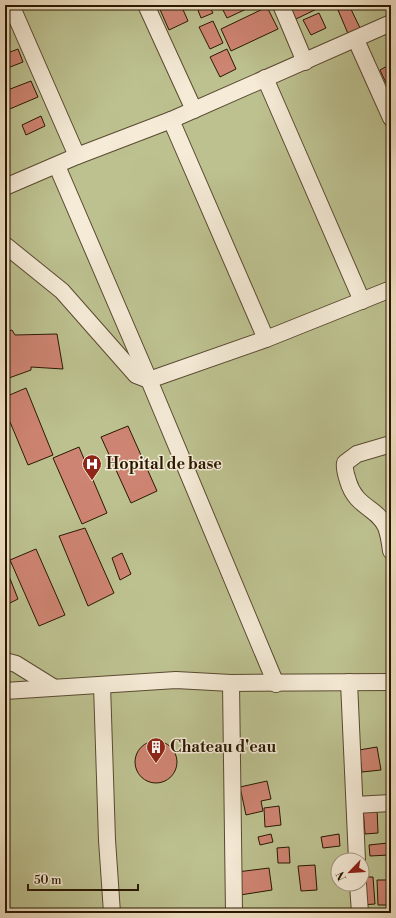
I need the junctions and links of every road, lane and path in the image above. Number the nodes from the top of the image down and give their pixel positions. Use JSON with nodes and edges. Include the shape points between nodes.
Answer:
{"nodes":[{"id":1,"x":11,"y":5,"type":"edge"},
{"id":2,"x":146,"y":5,"type":"edge"},
{"id":3,"x":281,"y":5,"type":"edge"},
{"id":4,"x":391,"y":23,"type":"edge"},
{"id":5,"x":356,"y":40,"type":"junction"},
{"id":6,"x":305,"y":62,"type":"junction"},
{"id":7,"x":265,"y":78,"type":"junction"},
{"id":8,"x":194,"y":110,"type":"junction"},
{"id":9,"x":391,"y":118,"type":"edge"},
{"id":10,"x":171,"y":120,"type":"junction"},
{"id":11,"x":77,"y":156,"type":"junction"},
{"id":12,"x":57,"y":166,"type":"junction"},
{"id":13,"x":5,"y":187,"type":"edge"},
{"id":14,"x":5,"y":245,"type":"edge"},
{"id":15,"x":391,"y":289,"type":"edge"},
{"id":16,"x":362,"y":301,"type":"junction"},
{"id":17,"x":266,"y":339,"type":"junction"},
{"id":18,"x":149,"y":380,"type":"junction"},
{"id":19,"x":391,"y":444,"type":"edge"},
{"id":20,"x":391,"y":552,"type":"edge"},
{"id":21,"x":5,"y":661,"type":"edge"},
{"id":22,"x":350,"y":682,"type":"junction"},
{"id":23,"x":391,"y":682,"type":"edge"},
{"id":24,"x":231,"y":683,"type":"junction"},
{"id":25,"x":276,"y":684,"type":"junction"},
{"id":26,"x":102,"y":685,"type":"junction"},
{"id":27,"x":53,"y":687,"type":"junction"},
{"id":28,"x":5,"y":691,"type":"edge"},
{"id":29,"x":391,"y":803,"type":"edge"},
{"id":30,"x":355,"y":805,"type":"junction"},
{"id":31,"x":357,"y":852,"type":"edge"},
{"id":32,"x":359,"y":892,"type":"edge"},
{"id":33,"x":112,"y":913,"type":"edge"},
{"id":34,"x":234,"y":913,"type":"edge"},
{"id":35,"x":360,"y":913,"type":"edge"}],
"edges":[{"from":1,"to":11,"type":"street"},
{"from":2,"to":8,"type":"street"},
{"from":3,"to":6,"type":"street"},
{"from":4,"to":5,"type":"street"},
{"from":5,"to":6,"type":"street"},
{"from":5,"to":9,"type":"street"},
{"from":6,"to":7,"type":"street"},
{"from":7,"to":8,"type":"street"},
{"from":7,"to":16,"type":"street"},
{"from":8,"to":10,"type":"street"},
{"from":10,"to":11,"type":"street"},
{"from":10,"to":17,"type":"street"},
{"from":11,"to":12,"type":"street"},
{"from":12,"to":13,"type":"street"},
{"from":12,"to":18,"type":"street"},
{"from":14,"to":18,"type":"street","via":[[62,290],[136,375]]},
{"from":15,"to":16,"type":"street"},
{"from":16,"to":17,"type":"street"},
{"from":17,"to":18,"type":"street"},
{"from":18,"to":25,"type":"street"},
{"from":19,"to":20,"type":"street","via":[[357,454],[345,463],[344,468],[350,488],[358,501],[376,514],[386,526]]},
{"from":21,"to":27,"type":"street","via":[[16,664]]},
{"from":22,"to":23,"type":"street"},
{"from":22,"to":25,"type":"street"},
{"from":22,"to":30,"type":"street"},
{"from":24,"to":25,"type":"street"},
{"from":24,"to":26,"type":"street","via":[[176,680]]},
{"from":24,"to":34,"type":"street"},
{"from":26,"to":27,"type":"street"},
{"from":26,"to":33,"type":"street"},
{"from":27,"to":28,"type":"street"},
{"from":29,"to":30,"type":"street"},
{"from":30,"to":31,"type":"street"},
{"from":32,"to":35,"type":"street"}]}
